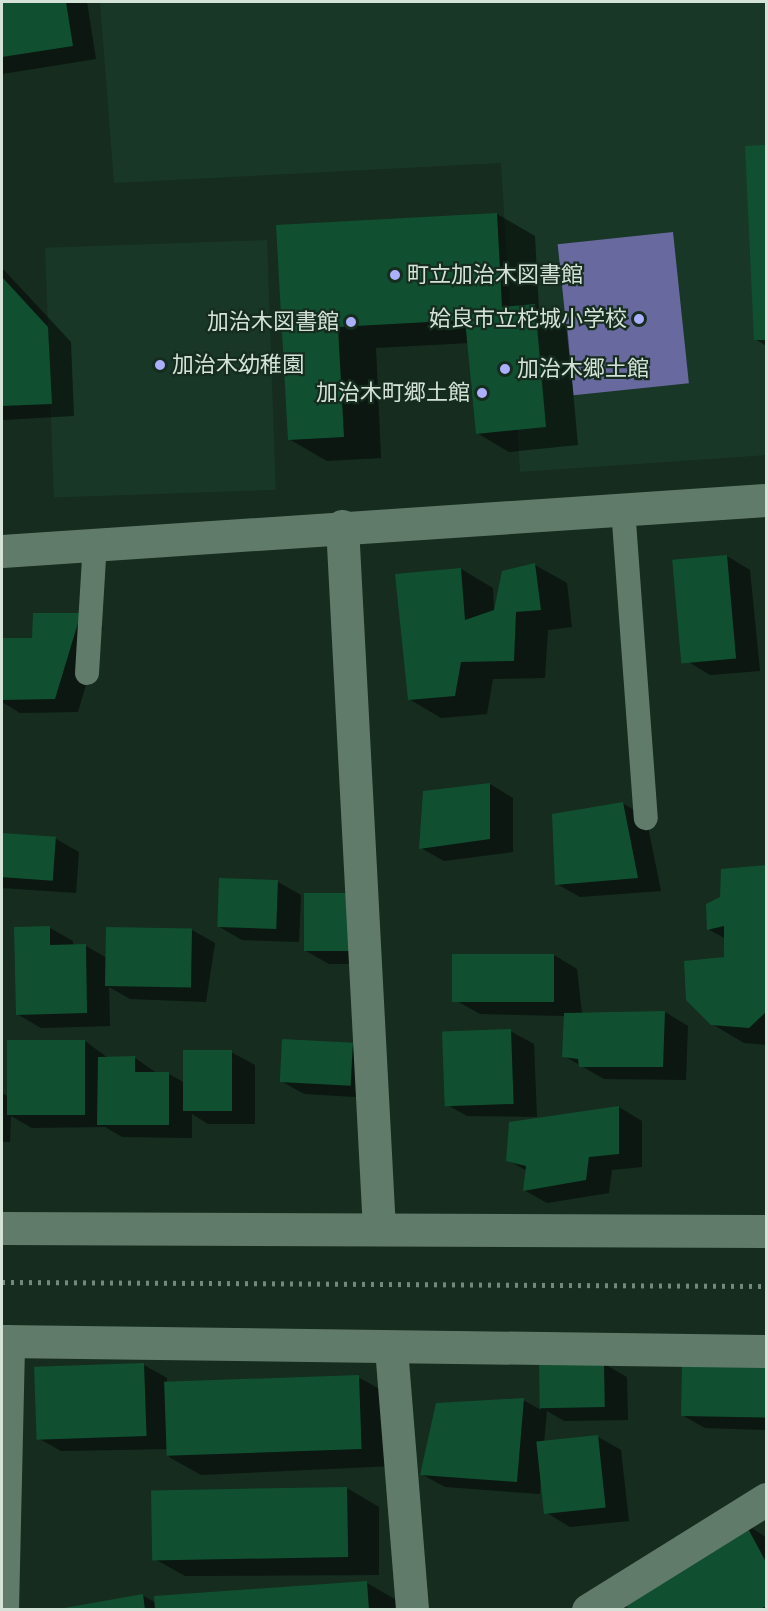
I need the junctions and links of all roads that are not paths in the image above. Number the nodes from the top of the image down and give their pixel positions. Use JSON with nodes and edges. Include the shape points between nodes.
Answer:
{"nodes":[{"id":1,"x":766,"y":500,"type":"edge"},
{"id":2,"x":623,"y":508,"type":"junction"},
{"id":3,"x":342,"y":526,"type":"junction"},
{"id":4,"x":95,"y":544,"type":"junction"},
{"id":5,"x":2,"y":550,"type":"edge"},
{"id":6,"x":87,"y":673,"type":"dead end"},
{"id":7,"x":646,"y":818,"type":"dead end"},
{"id":8,"x":2,"y":1228,"type":"edge"},
{"id":9,"x":379,"y":1229,"type":"junction"},
{"id":10,"x":766,"y":1231,"type":"edge"},
{"id":11,"x":5,"y":1341,"type":"edge"},
{"id":12,"x":391,"y":1348,"type":"junction"},
{"id":13,"x":766,"y":1351,"type":"edge"},
{"id":14,"x":766,"y":1499,"type":"edge"},
{"id":15,"x":2,"y":1610,"type":"edge"},
{"id":16,"x":412,"y":1610,"type":"edge"},
{"id":17,"x":588,"y":1610,"type":"edge"}],
"edges":[{"from":1,"to":2,"type":"street"},
{"from":2,"to":3,"type":"street"},
{"from":2,"to":7,"type":"lane"},
{"from":3,"to":4,"type":"street"},
{"from":3,"to":9,"type":"street"},
{"from":4,"to":5,"type":"street"},
{"from":4,"to":6,"type":"lane"},
{"from":8,"to":9,"type":"street"},
{"from":9,"to":10,"type":"street"},
{"from":11,"to":12,"type":"street"},
{"from":11,"to":15,"type":"street"},
{"from":12,"to":13,"type":"street"},
{"from":12,"to":16,"type":"street"},
{"from":14,"to":17,"type":"street"}]}
